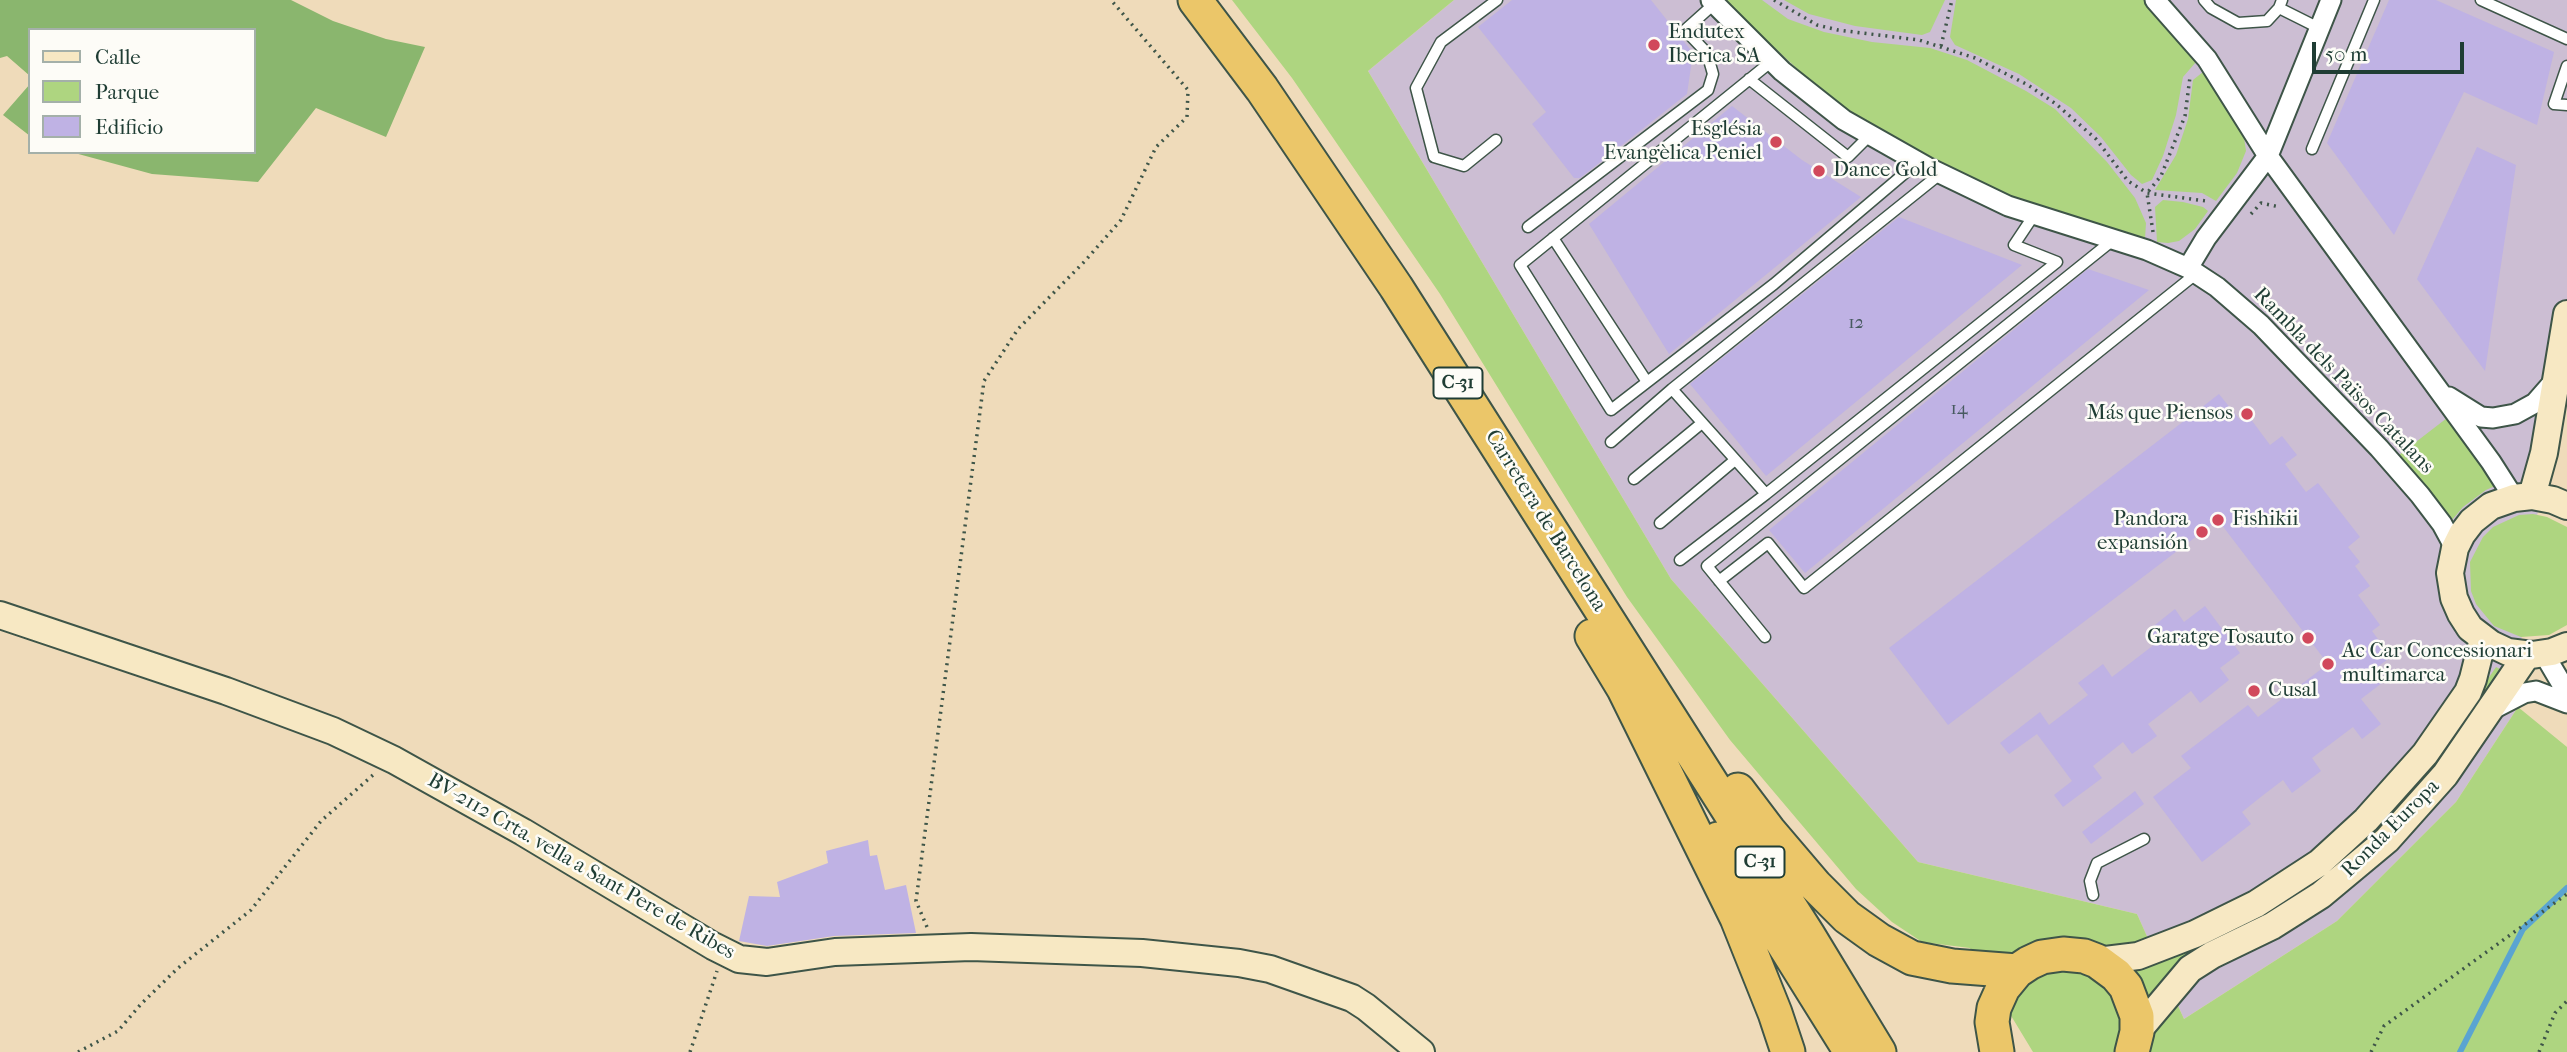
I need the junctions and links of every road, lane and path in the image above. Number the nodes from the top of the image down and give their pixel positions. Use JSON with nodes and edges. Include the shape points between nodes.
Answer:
{"nodes":[{"id":1,"x":1111,"y":0,"type":"edge"},
{"id":2,"x":1195,"y":0,"type":"edge"},
{"id":3,"x":1497,"y":0,"type":"edge"},
{"id":4,"x":1774,"y":0,"type":"edge"},
{"id":5,"x":1952,"y":0,"type":"edge"},
{"id":6,"x":2155,"y":0,"type":"edge"},
{"id":7,"x":2204,"y":0,"type":"edge"},
{"id":8,"x":2331,"y":0,"type":"edge"},
{"id":9,"x":2374,"y":0,"type":"edge"},
{"id":10,"x":2481,"y":0,"type":"edge"},
{"id":11,"x":1713,"y":2,"type":"edge"},
{"id":12,"x":2281,"y":4,"type":"edge"},
{"id":13,"x":2319,"y":27,"type":"junction"},
{"id":14,"x":2567,"y":39,"type":"edge"},
{"id":15,"x":1941,"y":46,"type":"junction"},
{"id":16,"x":1772,"y":61,"type":"junction"},
{"id":17,"x":2567,"y":66,"type":"edge"},
{"id":18,"x":2189,"y":77,"type":"dead end"},
{"id":19,"x":1749,"y":79,"type":"junction"},
{"id":20,"x":1268,"y":98,"type":"junction"},
{"id":21,"x":2567,"y":106,"type":"edge"},
{"id":22,"x":1870,"y":135,"type":"junction"},
{"id":23,"x":1496,"y":141,"type":"dead end"},
{"id":24,"x":2312,"y":149,"type":"dead end"},
{"id":25,"x":2268,"y":156,"type":"junction"},
{"id":26,"x":1919,"y":162,"type":"junction"},
{"id":27,"x":1941,"y":173,"type":"junction"},
{"id":28,"x":2147,"y":193,"type":"junction"},
{"id":29,"x":2206,"y":201,"type":"dead end"},
{"id":30,"x":2034,"y":215,"type":"junction"},
{"id":31,"x":1528,"y":227,"type":"dead end"},
{"id":32,"x":2153,"y":234,"type":"dead end"},
{"id":33,"x":1553,"y":238,"type":"junction"},
{"id":34,"x":2113,"y":239,"type":"junction"},
{"id":35,"x":2193,"y":271,"type":"junction"},
{"id":36,"x":2567,"y":314,"type":"edge"},
{"id":37,"x":2556,"y":379,"type":"junction"},
{"id":38,"x":1647,"y":382,"type":"junction"},
{"id":39,"x":1672,"y":389,"type":"junction"},
{"id":40,"x":2439,"y":391,"type":"junction"},
{"id":41,"x":1702,"y":423,"type":"junction"},
{"id":42,"x":1611,"y":442,"type":"dead end"},
{"id":43,"x":1735,"y":460,"type":"junction"},
{"id":44,"x":1634,"y":479,"type":"dead end"},
{"id":45,"x":1766,"y":494,"type":"junction"},
{"id":46,"x":2523,"y":497,"type":"junction"},
{"id":47,"x":2567,"y":506,"type":"edge"},
{"id":48,"x":1660,"y":523,"type":"dead end"},
{"id":49,"x":2455,"y":548,"type":"junction"},
{"id":50,"x":1680,"y":560,"type":"dead end"},
{"id":51,"x":1719,"y":581,"type":"junction"},
{"id":52,"x":0,"y":615,"type":"edge"},
{"id":53,"x":1765,"y":637,"type":"dead end"},
{"id":54,"x":2483,"y":639,"type":"junction"},
{"id":55,"x":2546,"y":651,"type":"edge"},
{"id":56,"x":1641,"y":672,"type":"junction"},
{"id":57,"x":2567,"y":693,"type":"edge"},
{"id":58,"x":2567,"y":703,"type":"edge"},
{"id":59,"x":2487,"y":712,"type":"junction"},
{"id":60,"x":1639,"y":721,"type":"junction"},
{"id":61,"x":394,"y":760,"type":"junction"},
{"id":62,"x":2144,"y":839,"type":"dead end"},
{"id":63,"x":2567,"y":894,"type":"edge"},
{"id":64,"x":2092,"y":895,"type":"dead end"},
{"id":65,"x":935,"y":948,"type":"junction"},
{"id":66,"x":724,"y":951,"type":"junction"},
{"id":67,"x":2097,"y":961,"type":"junction"},
{"id":68,"x":2017,"y":971,"type":"junction"},
{"id":69,"x":2567,"y":1001,"type":"edge"},
{"id":70,"x":1995,"y":1037,"type":"edge"},
{"id":71,"x":2135,"y":1042,"type":"edge"},
{"id":72,"x":78,"y":1052,"type":"edge"},
{"id":73,"x":690,"y":1052,"type":"edge"},
{"id":74,"x":1421,"y":1052,"type":"edge"},
{"id":75,"x":1788,"y":1052,"type":"edge"},
{"id":76,"x":1851,"y":1052,"type":"edge"},
{"id":77,"x":1879,"y":1052,"type":"edge"},
{"id":78,"x":1975,"y":1052,"type":"edge"},
{"id":79,"x":2371,"y":1052,"type":"edge"},
{"id":80,"x":2539,"y":1052,"type":"edge"}],
"edges":[{"from":1,"to":65,"type":"path","via":[[1188,90],[1187,117],[1156,147],[1121,220],[1018,328],[984,381],[916,901]]},
{"from":2,"to":20,"type":"highway","name":"Carretera de Barcelona","number":"C-31"},
{"from":3,"to":23,"type":"lane","via":[[1441,42],[1416,88],[1434,157],[1464,166]]},
{"from":4,"to":15,"type":"path","via":[[1801,18],[1828,28]]},
{"from":5,"to":15,"type":"path"},
{"from":6,"to":25,"type":"street","via":[[2207,59]]},
{"from":7,"to":12,"type":"lane","via":[[2238,23],[2267,21]]},
{"from":8,"to":13,"type":"street"},
{"from":9,"to":24,"type":"lane"},
{"from":10,"to":14,"type":"lane"},
{"from":11,"to":16,"type":"street","name":"Rambla dels Països Catalans"},
{"from":11,"to":31,"type":"lane","via":[[1685,30],[1707,53],[1713,74],[1707,90]]},
{"from":12,"to":13,"type":"lane"},
{"from":13,"to":25,"type":"street"},
{"from":15,"to":28,"type":"path","via":[[2000,70],[2056,104],[2096,139],[2128,181]]},
{"from":16,"to":19,"type":"lane"},
{"from":16,"to":22,"type":"street","name":"Rambla dels Països Catalans","via":[[1844,120]]},
{"from":17,"to":21,"type":"lane","via":[[2554,104]]},
{"from":18,"to":28,"type":"path","via":[[2185,116],[2161,176]]},
{"from":19,"to":22,"type":"lane","via":[[1848,157]]},
{"from":19,"to":33,"type":"lane"},
{"from":20,"to":56,"type":"highway","name":"Carretera de Barcelona","number":"C-31","via":[[1396,287]]},
{"from":20,"to":60,"type":"highway","via":[[1265,115],[1476,444]]},
{"from":22,"to":26,"type":"street","name":"Rambla dels Països Catalans"},
{"from":25,"to":35,"type":"street","via":[[2206,238]]},
{"from":25,"to":40,"type":"street"},
{"from":26,"to":27,"type":"street","name":"Rambla dels Països Catalans"},
{"from":26,"to":38,"type":"lane","via":[[1774,284]]},
{"from":27,"to":30,"type":"street","name":"Rambla dels Països Catalans"},
{"from":27,"to":39,"type":"lane"},
{"from":28,"to":29,"type":"path"},
{"from":28,"to":32,"type":"path"},
{"from":30,"to":34,"type":"street","name":"Rambla dels Països Catalans"},
{"from":30,"to":45,"type":"lane","via":[[2014,245],[2057,262]]},
{"from":33,"to":38,"type":"lane"},
{"from":33,"to":38,"type":"lane","via":[[1520,265],[1611,410]]},
{"from":34,"to":35,"type":"street","name":"Rambla dels Països Catalans"},
{"from":34,"to":51,"type":"lane","via":[[1707,566]]},
{"from":35,"to":49,"type":"street","name":"Rambla dels Països Catalans","via":[[2261,325],[2318,383],[2420,495]]},
{"from":35,"to":51,"type":"lane","via":[[1804,588],[1768,543]]},
{"from":36,"to":37,"type":"street"},
{"from":37,"to":40,"type":"street","via":[[2535,402],[2515,414],[2493,418],[2481,417]]},
{"from":37,"to":46,"type":"street","via":[[2544,453]]},
{"from":39,"to":41,"type":"lane"},
{"from":39,"to":42,"type":"lane"},
{"from":40,"to":46,"type":"street"},
{"from":41,"to":43,"type":"lane"},
{"from":41,"to":44,"type":"lane"},
{"from":43,"to":45,"type":"lane"},
{"from":43,"to":48,"type":"lane"},
{"from":45,"to":50,"type":"lane"},
{"from":46,"to":47,"type":"street"},
{"from":46,"to":49,"type":"street","via":[[2491,506],[2478,515]]},
{"from":49,"to":54,"type":"street","via":[[2450,573],[2454,598],[2465,621]]},
{"from":51,"to":53,"type":"lane"},
{"from":52,"to":61,"type":"street","name":"BV-2112 Crta. vella a Sant Pere de Ribes","via":[[226,691],[333,731]]},
{"from":54,"to":55,"type":"street","via":[[2508,652]]},
{"from":54,"to":67,"type":"street","name":"Ronda Europa","via":[[2468,692],[2425,754],[2366,820],[2319,863],[2195,934],[2138,956]]},
{"from":55,"to":57,"type":"street"},
{"from":55,"to":59,"type":"street","name":"Ronda Europa"},
{"from":56,"to":68,"type":"highway","via":[[1663,684],[1769,831],[1847,916],[1912,958]]},
{"from":56,"to":77,"type":"highway","name":"Carretera de Barcelona","number":"C-31"},
{"from":58,"to":59,"type":"street","via":[[2536,691]]},
{"from":59,"to":71,"type":"street","name":"Ronda Europa","via":[[2445,775],[2362,863],[2272,926],[2190,970]]},
{"from":60,"to":75,"type":"highway","via":[[1737,918]]},
{"from":60,"to":76,"type":"highway","via":[[1661,748]]},
{"from":61,"to":66,"type":"street","name":"BV-2112 Crta. vella a Sant Pere de Ribes"},
{"from":61,"to":72,"type":"path","via":[[321,821],[251,909],[178,968],[118,1031]]},
{"from":62,"to":64,"type":"lane","via":[[2097,863],[2090,881]]},
{"from":63,"to":79,"type":"path","via":[[2384,1026]]},
{"from":65,"to":66,"type":"street","name":"BV-2112 Crta. vella a Sant Pere de Ribes","via":[[835,952],[767,962],[739,959]]},
{"from":65,"to":74,"type":"street","name":"BV-2112 Crta. vella a Sant Pere de Ribes","via":[[1142,953],[1270,969],[1347,995]]},
{"from":66,"to":73,"type":"path"},
{"from":67,"to":68,"type":"highway","via":[[2056,954]]},
{"from":67,"to":71,"type":"highway","via":[[2116,975],[2130,994],[2137,1016]]},
{"from":68,"to":70,"type":"highway","via":[[2000,994]]},
{"from":69,"to":80,"type":"path","via":[[2555,1013]]},
{"from":70,"to":78,"type":"highway"}]}
